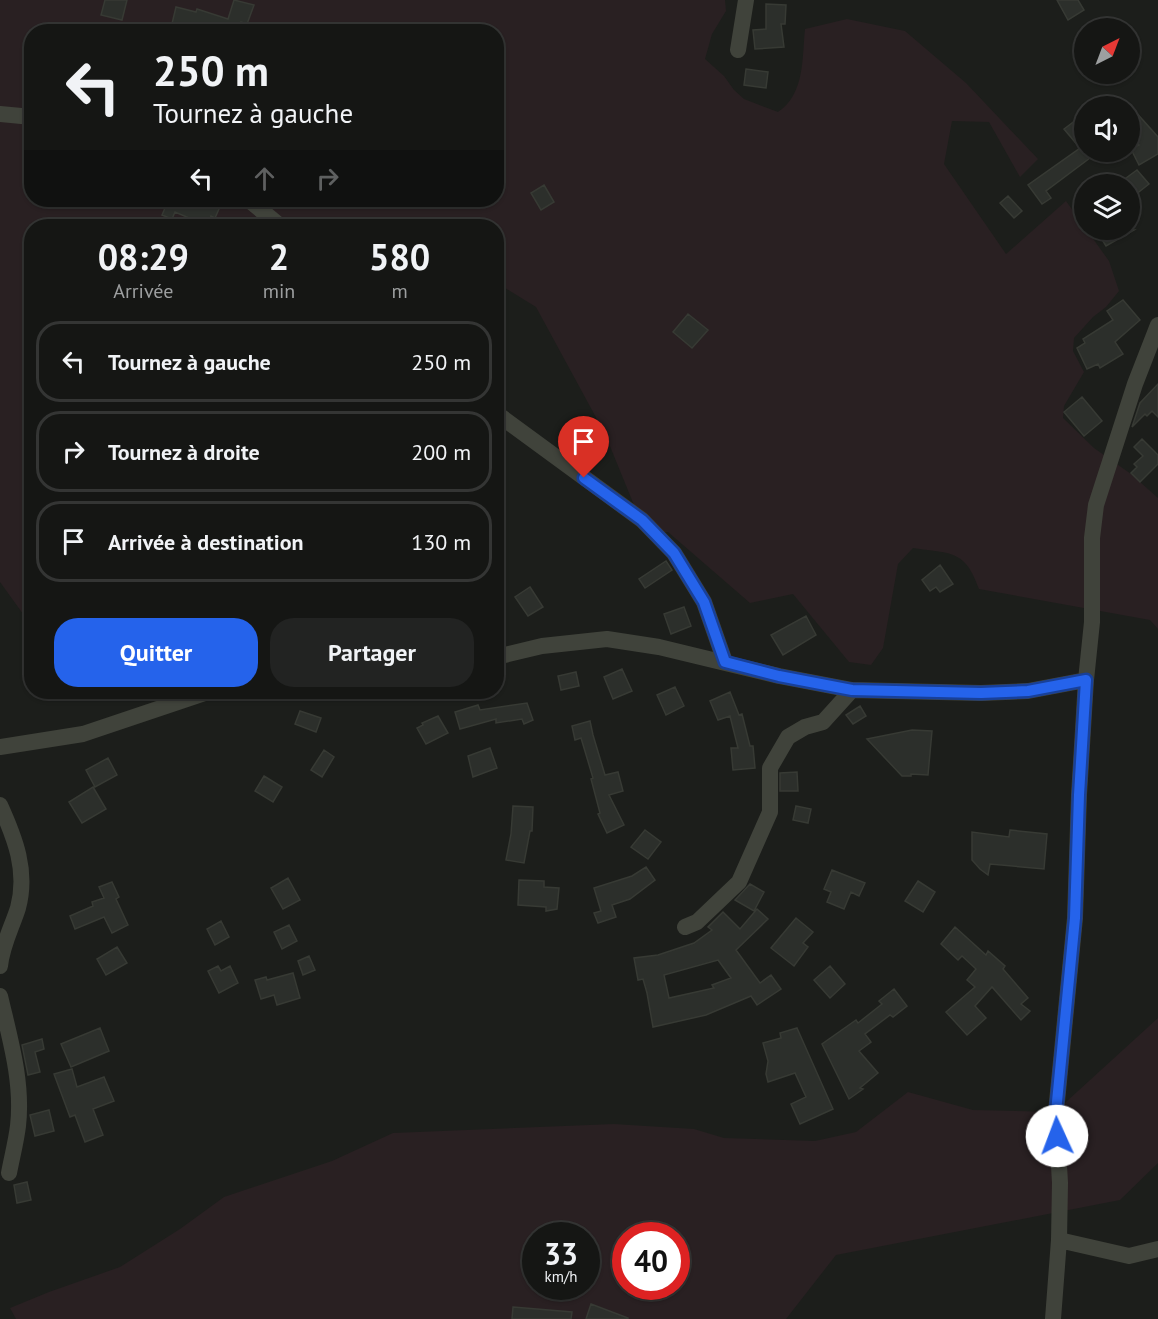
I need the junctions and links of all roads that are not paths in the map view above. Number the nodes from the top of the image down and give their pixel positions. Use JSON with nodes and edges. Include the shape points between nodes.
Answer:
{"nodes":[{"id":1,"x":746,"y":0,"type":"edge"},
{"id":2,"x":738,"y":50,"type":"dead end"},
{"id":3,"x":0,"y":114,"type":"edge"},
{"id":4,"x":24,"y":116,"type":"edge"},
{"id":5,"x":257,"y":207,"type":"edge"},
{"id":6,"x":272,"y":219,"type":"edge"},
{"id":7,"x":1158,"y":325,"type":"edge"},
{"id":8,"x":504,"y":419,"type":"edge"},
{"id":9,"x":504,"y":655,"type":"edge"},
{"id":10,"x":725,"y":662,"type":"junction"},
{"id":11,"x":1086,"y":680,"type":"junction"},
{"id":12,"x":852,"y":690,"type":"junction"},
{"id":13,"x":187,"y":699,"type":"edge"},
{"id":14,"x":0,"y":747,"type":"edge"},
{"id":15,"x":0,"y":805,"type":"edge"},
{"id":16,"x":686,"y":927,"type":"dead end"},
{"id":17,"x":0,"y":966,"type":"edge"},
{"id":18,"x":0,"y":996,"type":"edge"},
{"id":19,"x":9,"y":1173,"type":"dead end"},
{"id":20,"x":1059,"y":1240,"type":"junction"},
{"id":21,"x":1158,"y":1249,"type":"edge"},
{"id":22,"x":1053,"y":1319,"type":"edge"}],
"edges":[{"from":1,"to":2,"type":"street"},
{"from":3,"to":4,"type":"street"},
{"from":5,"to":6,"type":"street"},
{"from":7,"to":11,"type":"street","via":[[1096,505]]},
{"from":8,"to":10,"type":"street","via":[[642,520],[674,553],[704,602]]},
{"from":9,"to":10,"type":"street","via":[[542,646],[607,639]]},
{"from":10,"to":12,"type":"street"},
{"from":11,"to":12,"type":"street","via":[[1028,691]]},
{"from":11,"to":20,"type":"street","via":[[1075,918],[1056,1112]]},
{"from":12,"to":16,"type":"street","via":[[823,722],[788,737],[770,768],[770,812],[739,882],[697,922]]},
{"from":13,"to":14,"type":"street","via":[[83,734]]},
{"from":15,"to":17,"type":"street","via":[[16,841],[22,872],[19,906]]},
{"from":18,"to":19,"type":"street","via":[[16,1064],[19,1098]]},
{"from":20,"to":21,"type":"street","via":[[1129,1256]]},
{"from":20,"to":22,"type":"street"}]}
